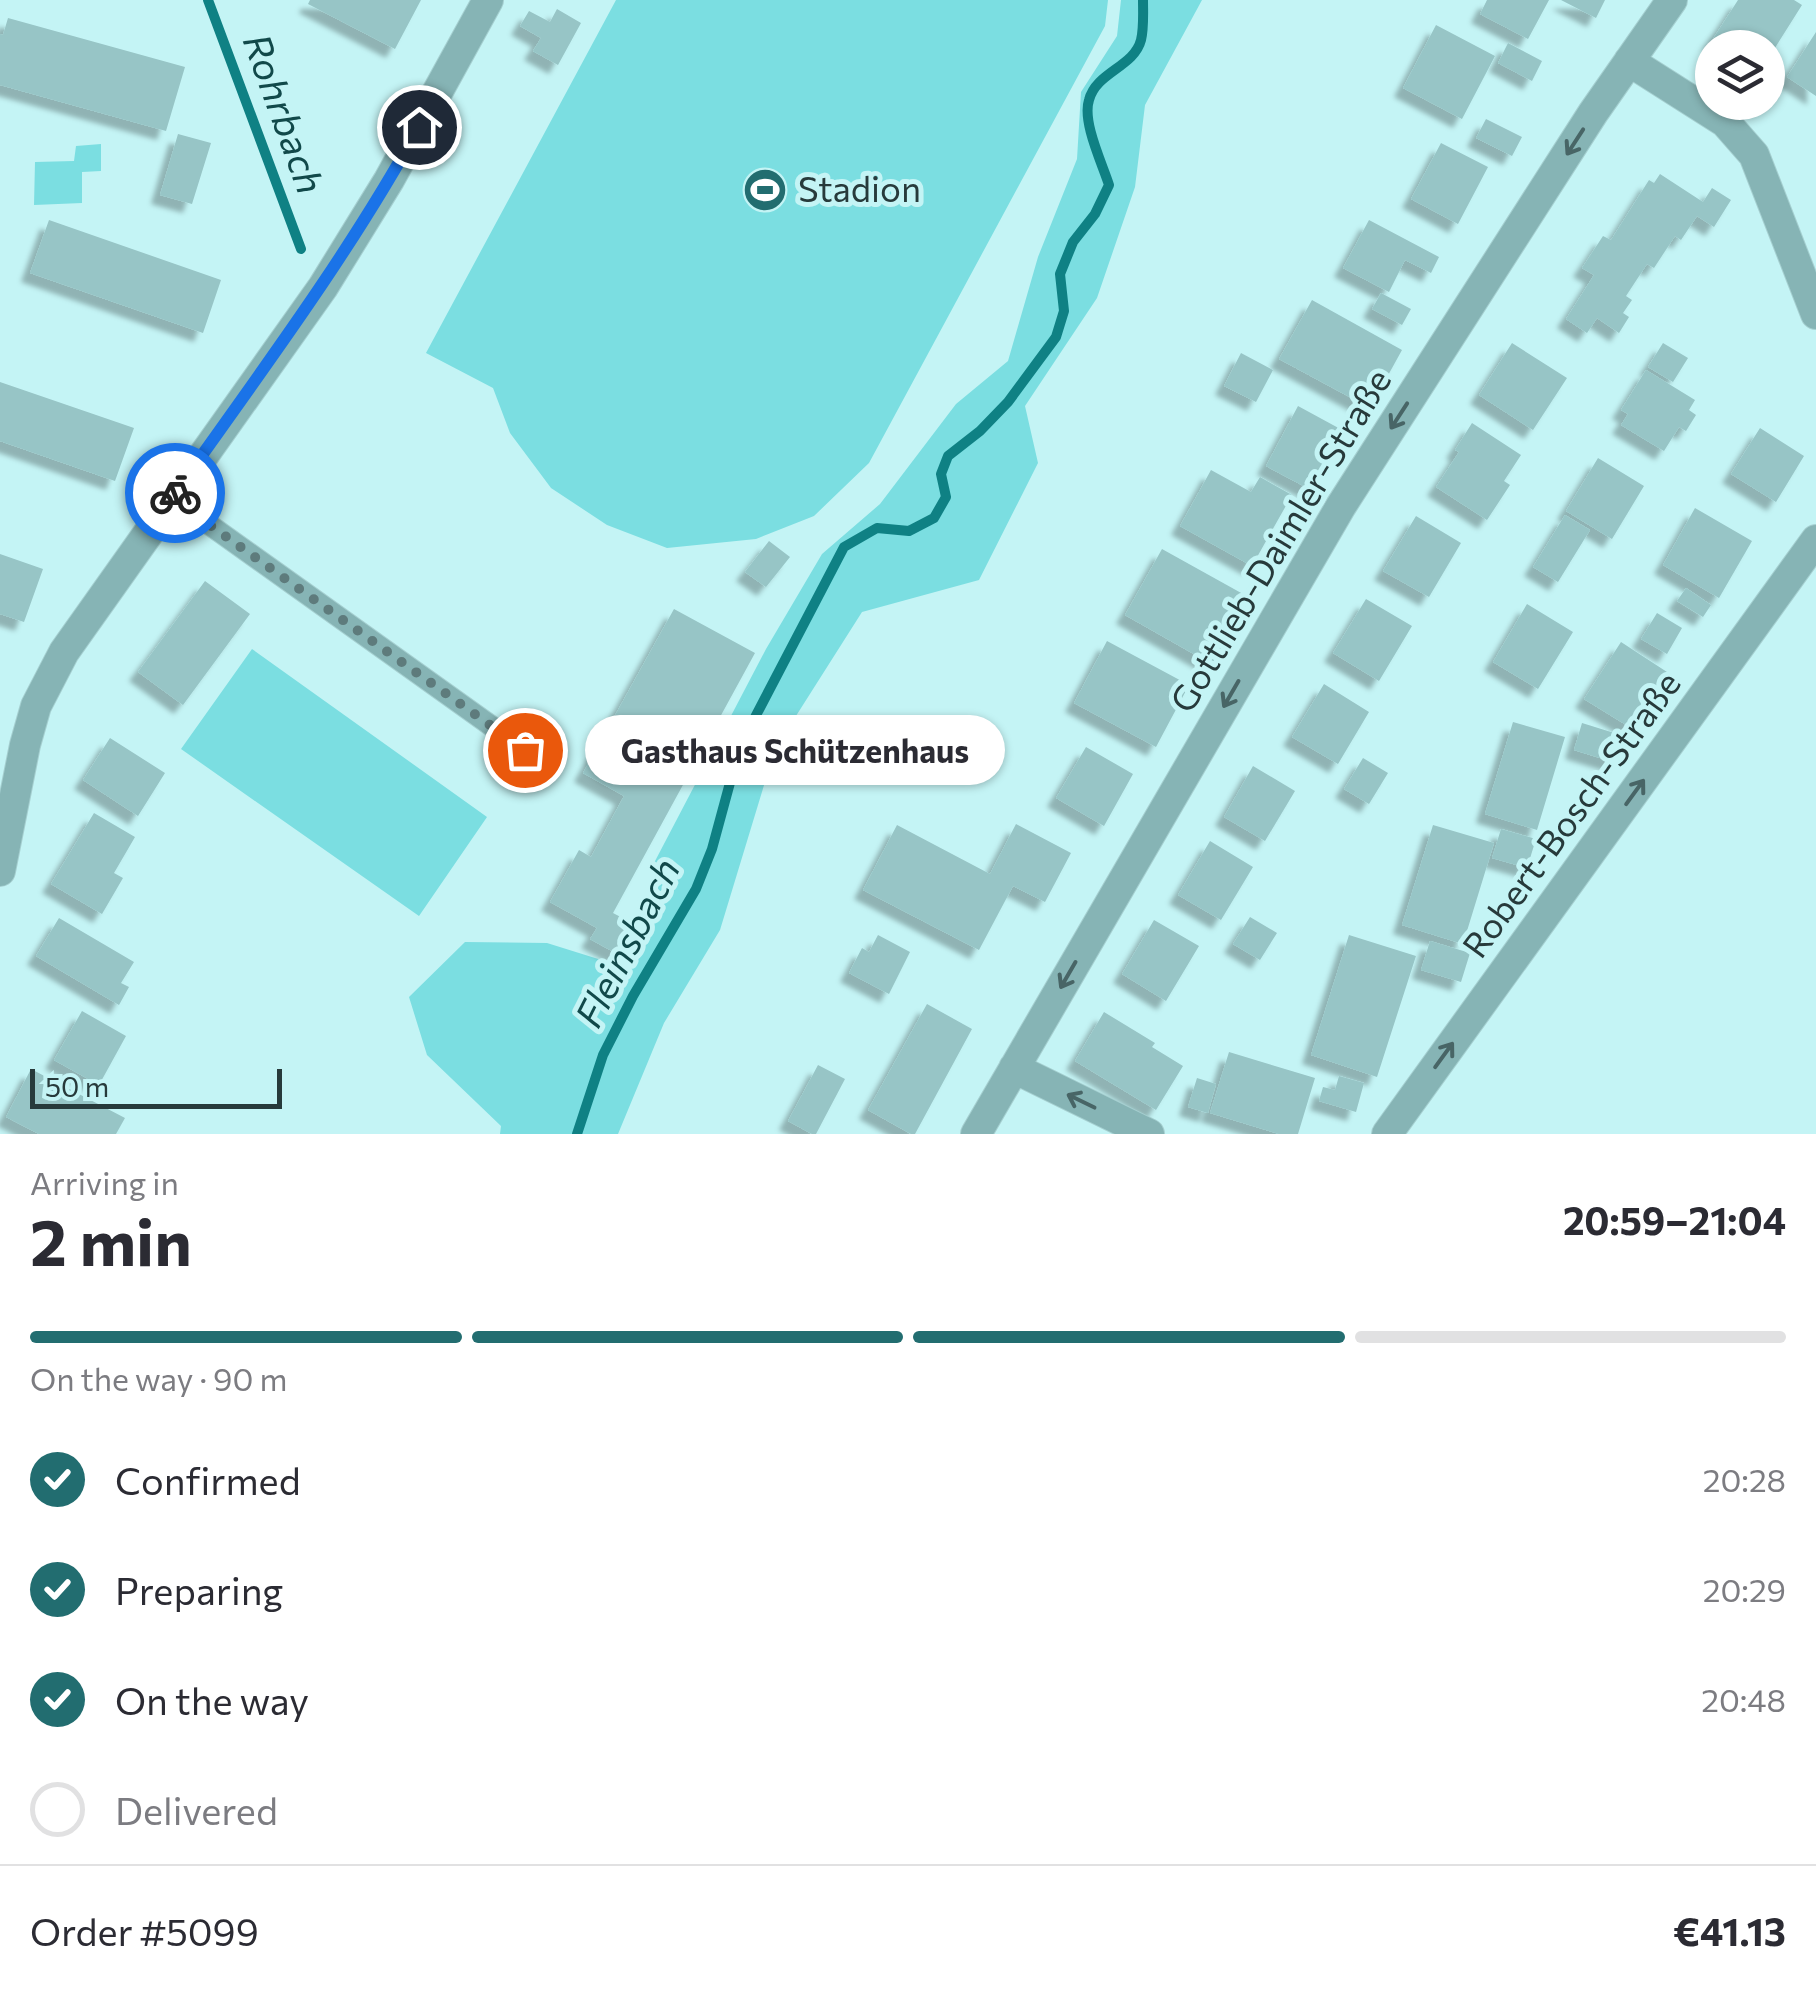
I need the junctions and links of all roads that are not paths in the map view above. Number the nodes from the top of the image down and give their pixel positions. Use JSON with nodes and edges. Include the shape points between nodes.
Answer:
{"nodes":[{"id":1,"x":488,"y":0,"type":"edge"},
{"id":2,"x":1672,"y":0,"type":"edge"},
{"id":3,"x":1628,"y":61,"type":"junction"},
{"id":4,"x":1816,"y":314,"type":"edge"},
{"id":5,"x":172,"y":498,"type":"junction"},
{"id":6,"x":1816,"y":540,"type":"edge"},
{"id":7,"x":525,"y":750,"type":"dead end"},
{"id":8,"x":0,"y":871,"type":"edge"},
{"id":9,"x":1014,"y":1068,"type":"junction"},
{"id":10,"x":976,"y":1134,"type":"edge"},
{"id":11,"x":1149,"y":1134,"type":"edge"},
{"id":12,"x":1387,"y":1134,"type":"edge"}],
"edges":[{"from":1,"to":5,"type":"street","via":[[322,286]]},
{"from":2,"to":3,"type":"street","name":"Gottlieb-Daimler-Straße"},
{"from":3,"to":4,"type":"street","via":[[1725,122],[1754,155]]},
{"from":3,"to":9,"type":"street","name":"Gottlieb-Daimler-Straße","one_way":true,"via":[[1341,506]]},
{"from":5,"to":7,"type":"lane"},
{"from":5,"to":8,"type":"street","via":[[64,652],[36,706]]},
{"from":12,"to":6,"type":"street","name":"Robert-Bosch-Straße","one_way":true},
{"from":9,"to":10,"type":"street","name":"Gottlieb-Daimler-Straße"},
{"from":11,"to":9,"type":"street","one_way":true}]}
